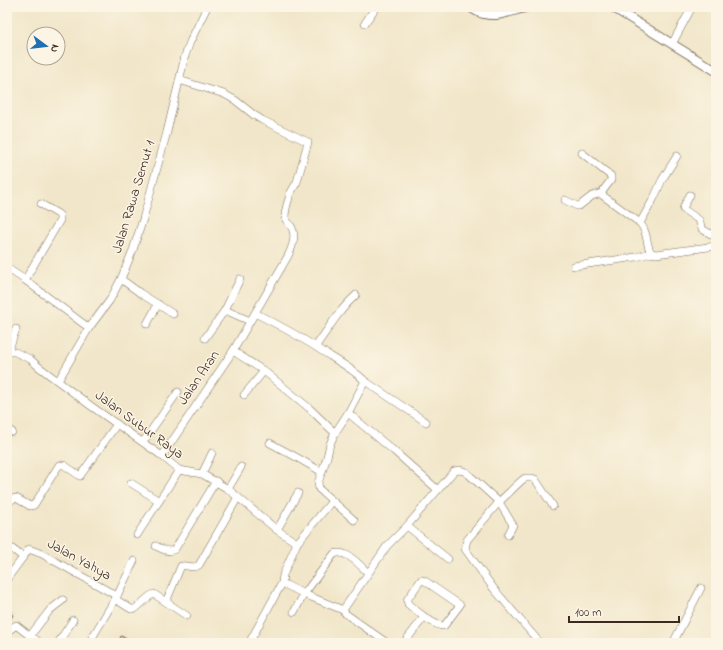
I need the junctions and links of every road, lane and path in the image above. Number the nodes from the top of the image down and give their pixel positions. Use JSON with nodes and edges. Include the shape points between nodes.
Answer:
{"nodes":[{"id":1,"x":207,"y":7,"type":"edge"},
{"id":2,"x":376,"y":7,"type":"edge"},
{"id":3,"x":470,"y":7,"type":"edge"},
{"id":4,"x":528,"y":7,"type":"edge"},
{"id":5,"x":612,"y":7,"type":"edge"},
{"id":6,"x":692,"y":7,"type":"edge"},
{"id":7,"x":365,"y":23,"type":"dead end"},
{"id":8,"x":672,"y":44,"type":"junction"},
{"id":9,"x":716,"y":70,"type":"edge"},
{"id":10,"x":179,"y":80,"type":"junction"},
{"id":11,"x":582,"y":153,"type":"dead end"},
{"id":12,"x":677,"y":156,"type":"dead end"},
{"id":13,"x":602,"y":193,"type":"junction"},
{"id":14,"x":690,"y":195,"type":"dead end"},
{"id":15,"x":565,"y":200,"type":"dead end"},
{"id":16,"x":41,"y":204,"type":"dead end"},
{"id":17,"x":640,"y":223,"type":"junction"},
{"id":18,"x":716,"y":237,"type":"edge"},
{"id":19,"x":716,"y":246,"type":"edge"},
{"id":20,"x":651,"y":252,"type":"junction"},
{"id":21,"x":574,"y":266,"type":"dead end"},
{"id":22,"x":7,"y":268,"type":"edge"},
{"id":23,"x":240,"y":279,"type":"dead end"},
{"id":24,"x":25,"y":280,"type":"junction"},
{"id":25,"x":121,"y":280,"type":"junction"},
{"id":26,"x":356,"y":296,"type":"dead end"},
{"id":27,"x":158,"y":304,"type":"junction"},
{"id":28,"x":225,"y":310,"type":"junction"},
{"id":29,"x":255,"y":313,"type":"junction"},
{"id":30,"x":173,"y":314,"type":"dead end"},
{"id":31,"x":250,"y":322,"type":"junction"},
{"id":32,"x":147,"y":324,"type":"dead end"},
{"id":33,"x":89,"y":328,"type":"junction"},
{"id":34,"x":16,"y":329,"type":"dead end"},
{"id":35,"x":205,"y":338,"type":"dead end"},
{"id":36,"x":316,"y":346,"type":"junction"},
{"id":37,"x":233,"y":351,"type":"junction"},
{"id":38,"x":8,"y":352,"type":"edge"},
{"id":39,"x":264,"y":371,"type":"junction"},
{"id":40,"x":58,"y":381,"type":"junction"},
{"id":41,"x":365,"y":382,"type":"junction"},
{"id":42,"x":178,"y":392,"type":"dead end"},
{"id":43,"x":244,"y":395,"type":"dead end"},
{"id":44,"x":348,"y":413,"type":"junction"},
{"id":45,"x":426,"y":422,"type":"dead end"},
{"id":46,"x":117,"y":424,"type":"junction"},
{"id":47,"x":335,"y":433,"type":"junction"},
{"id":48,"x":143,"y":442,"type":"junction"},
{"id":49,"x":270,"y":443,"type":"dead end"},
{"id":50,"x":212,"y":453,"type":"dead end"},
{"id":51,"x":162,"y":456,"type":"junction"},
{"id":52,"x":241,"y":467,"type":"dead end"},
{"id":53,"x":179,"y":470,"type":"junction"},
{"id":54,"x":322,"y":472,"type":"junction"},
{"id":55,"x":202,"y":474,"type":"junction"},
{"id":56,"x":216,"y":481,"type":"junction"},
{"id":57,"x":132,"y":483,"type":"dead end"},
{"id":58,"x":228,"y":489,"type":"junction"},
{"id":59,"x":438,"y":490,"type":"junction"},
{"id":60,"x":298,"y":493,"type":"dead end"},
{"id":61,"x":238,"y":497,"type":"junction"},
{"id":62,"x":159,"y":501,"type":"junction"},
{"id":63,"x":332,"y":501,"type":"junction"},
{"id":64,"x":499,"y":502,"type":"junction"},
{"id":65,"x":7,"y":506,"type":"edge"},
{"id":66,"x":553,"y":506,"type":"dead end"},
{"id":67,"x":354,"y":520,"type":"dead end"},
{"id":68,"x":407,"y":526,"type":"junction"},
{"id":69,"x":277,"y":530,"type":"junction"},
{"id":70,"x":137,"y":535,"type":"dead end"},
{"id":71,"x":508,"y":535,"type":"dead end"},
{"id":72,"x":297,"y":543,"type":"junction"},
{"id":73,"x":7,"y":545,"type":"edge"},
{"id":74,"x":156,"y":546,"type":"dead end"},
{"id":75,"x":23,"y":557,"type":"junction"},
{"id":76,"x":448,"y":559,"type":"dead end"},
{"id":77,"x":134,"y":561,"type":"dead end"},
{"id":78,"x":368,"y":572,"type":"junction"},
{"id":79,"x":7,"y":578,"type":"edge"},
{"id":80,"x":282,"y":583,"type":"junction"},
{"id":81,"x":701,"y":588,"type":"dead end"},
{"id":82,"x":304,"y":594,"type":"junction"},
{"id":83,"x":116,"y":597,"type":"junction"},
{"id":84,"x":63,"y":600,"type":"dead end"},
{"id":85,"x":166,"y":602,"type":"junction"},
{"id":86,"x":343,"y":610,"type":"junction"},
{"id":87,"x":294,"y":612,"type":"dead end"},
{"id":88,"x":187,"y":616,"type":"dead end"},
{"id":89,"x":424,"y":617,"type":"junction"},
{"id":90,"x":73,"y":620,"type":"dead end"},
{"id":91,"x":7,"y":632,"type":"edge"},
{"id":92,"x":30,"y":636,"type":"junction"},
{"id":93,"x":385,"y":642,"type":"edge"},
{"id":94,"x":41,"y":643,"type":"edge"},
{"id":95,"x":58,"y":643,"type":"edge"},
{"id":96,"x":89,"y":643,"type":"edge"},
{"id":97,"x":249,"y":643,"type":"edge"},
{"id":98,"x":404,"y":643,"type":"edge"},
{"id":99,"x":540,"y":643,"type":"edge"},
{"id":100,"x":673,"y":643,"type":"edge"}],
"edges":[{"from":1,"to":10,"type":"street","name":"Jalan Rawa Semut 1","via":[[190,42]]},
{"from":2,"to":7,"type":"street"},
{"from":3,"to":4,"type":"street","via":[[484,14],[494,15]]},
{"from":5,"to":8,"type":"street"},
{"from":6,"to":8,"type":"street"},
{"from":8,"to":9,"type":"street"},
{"from":10,"to":25,"type":"street","name":"Jalan Rawa Semut 1","via":[[143,219]]},
{"from":10,"to":29,"type":"street","name":"Jalan Aran","via":[[231,97],[262,120],[308,142],[285,216],[293,235],[290,252]]},
{"from":11,"to":13,"type":"street","via":[[611,176]]},
{"from":12,"to":17,"type":"street"},
{"from":13,"to":15,"type":"street","via":[[592,196],[579,206]]},
{"from":13,"to":17,"type":"street"},
{"from":14,"to":18,"type":"street","via":[[683,209],[699,220],[702,229]]},
{"from":16,"to":24,"type":"street","via":[[58,214],[60,220]]},
{"from":17,"to":20,"type":"street"},
{"from":19,"to":20,"type":"street","via":[[656,254]]},
{"from":20,"to":21,"type":"street","via":[[636,257]]},
{"from":22,"to":24,"type":"street"},
{"from":23,"to":28,"type":"street"},
{"from":24,"to":33,"type":"street"},
{"from":25,"to":27,"type":"street"},
{"from":25,"to":33,"type":"street","name":"Jalan Rawa Semut 1"},
{"from":26,"to":36,"type":"street","via":[[338,313]]},
{"from":27,"to":30,"type":"street"},
{"from":27,"to":32,"type":"street"},
{"from":28,"to":31,"type":"street"},
{"from":28,"to":35,"type":"street"},
{"from":29,"to":31,"type":"street","name":"Jalan Aran"},
{"from":29,"to":36,"type":"street"},
{"from":31,"to":37,"type":"street","name":"Jalan Aran"},
{"from":33,"to":40,"type":"street","name":"Jalan Rawa Semut 1"},
{"from":34,"to":38,"type":"street"},
{"from":36,"to":41,"type":"street","via":[[358,374]]},
{"from":37,"to":39,"type":"street"},
{"from":37,"to":51,"type":"street","name":"Jalan Aran"},
{"from":38,"to":40,"type":"street","name":"Jalan Subur Raya","via":[[15,352],[30,359]]},
{"from":39,"to":43,"type":"street"},
{"from":39,"to":47,"type":"street"},
{"from":40,"to":46,"type":"street","name":"Jalan Subur Raya"},
{"from":41,"to":44,"type":"street"},
{"from":41,"to":45,"type":"street"},
{"from":42,"to":48,"type":"street"},
{"from":44,"to":47,"type":"street"},
{"from":44,"to":59,"type":"street"},
{"from":46,"to":48,"type":"street","name":"Jalan Subur Raya"},
{"from":46,"to":65,"type":"street","via":[[80,476],[64,465],[59,465],[34,505],[30,506],[14,498]]},
{"from":47,"to":54,"type":"street"},
{"from":48,"to":51,"type":"street","name":"Jalan Subur Raya"},
{"from":49,"to":54,"type":"street"},
{"from":50,"to":55,"type":"street"},
{"from":51,"to":53,"type":"street","name":"Jalan Subur Raya"},
{"from":52,"to":58,"type":"street"},
{"from":53,"to":55,"type":"street","name":"Jalan Subur Raya"},
{"from":53,"to":62,"type":"street"},
{"from":54,"to":63,"type":"street","via":[[319,489]]},
{"from":55,"to":56,"type":"street","name":"Jalan Subur Raya"},
{"from":56,"to":58,"type":"street","name":"Jalan Subur Raya"},
{"from":56,"to":74,"type":"street","via":[[175,548],[169,551]]},
{"from":57,"to":62,"type":"street"},
{"from":58,"to":61,"type":"street","name":"Jalan Subur Raya"},
{"from":59,"to":64,"type":"street","via":[[454,471],[460,470],[466,472]]},
{"from":59,"to":68,"type":"street"},
{"from":60,"to":69,"type":"street"},
{"from":61,"to":69,"type":"street","name":"Jalan Subur Raya"},
{"from":61,"to":85,"type":"street","via":[[199,565],[193,568],[181,566]]},
{"from":62,"to":70,"type":"street"},
{"from":63,"to":67,"type":"street"},
{"from":63,"to":72,"type":"street"},
{"from":64,"to":66,"type":"street","via":[[525,478],[532,478]]},
{"from":64,"to":71,"type":"street","via":[[513,524]]},
{"from":64,"to":99,"type":"street","via":[[467,540],[465,548],[494,589]]},
{"from":68,"to":76,"type":"street"},
{"from":68,"to":78,"type":"street","via":[[387,546]]},
{"from":69,"to":72,"type":"street","name":"Jalan Subur Raya"},
{"from":72,"to":80,"type":"street"},
{"from":73,"to":75,"type":"street"},
{"from":75,"to":79,"type":"street"},
{"from":75,"to":83,"type":"street","name":"Jalan Yahya","via":[[29,549],[42,554]]},
{"from":77,"to":83,"type":"street"},
{"from":78,"to":82,"type":"street","via":[[353,559],[339,552],[334,554]]},
{"from":78,"to":86,"type":"street"},
{"from":80,"to":82,"type":"street"},
{"from":80,"to":97,"type":"street"},
{"from":81,"to":100,"type":"street"},
{"from":82,"to":86,"type":"street"},
{"from":82,"to":87,"type":"street"},
{"from":83,"to":85,"type":"street","name":"Jalan Yahya","via":[[131,609],[135,609],[154,594]]},
{"from":83,"to":96,"type":"street"},
{"from":84,"to":92,"type":"street","via":[[50,610]]},
{"from":85,"to":88,"type":"street"},
{"from":86,"to":93,"type":"street"},
{"from":89,"to":89,"type":"street","via":[[407,601],[421,580],[460,605],[443,627]]},
{"from":89,"to":98,"type":"street"},
{"from":90,"to":95,"type":"street"},
{"from":91,"to":92,"type":"street","via":[[16,625]]},
{"from":92,"to":94,"type":"street"}]}
